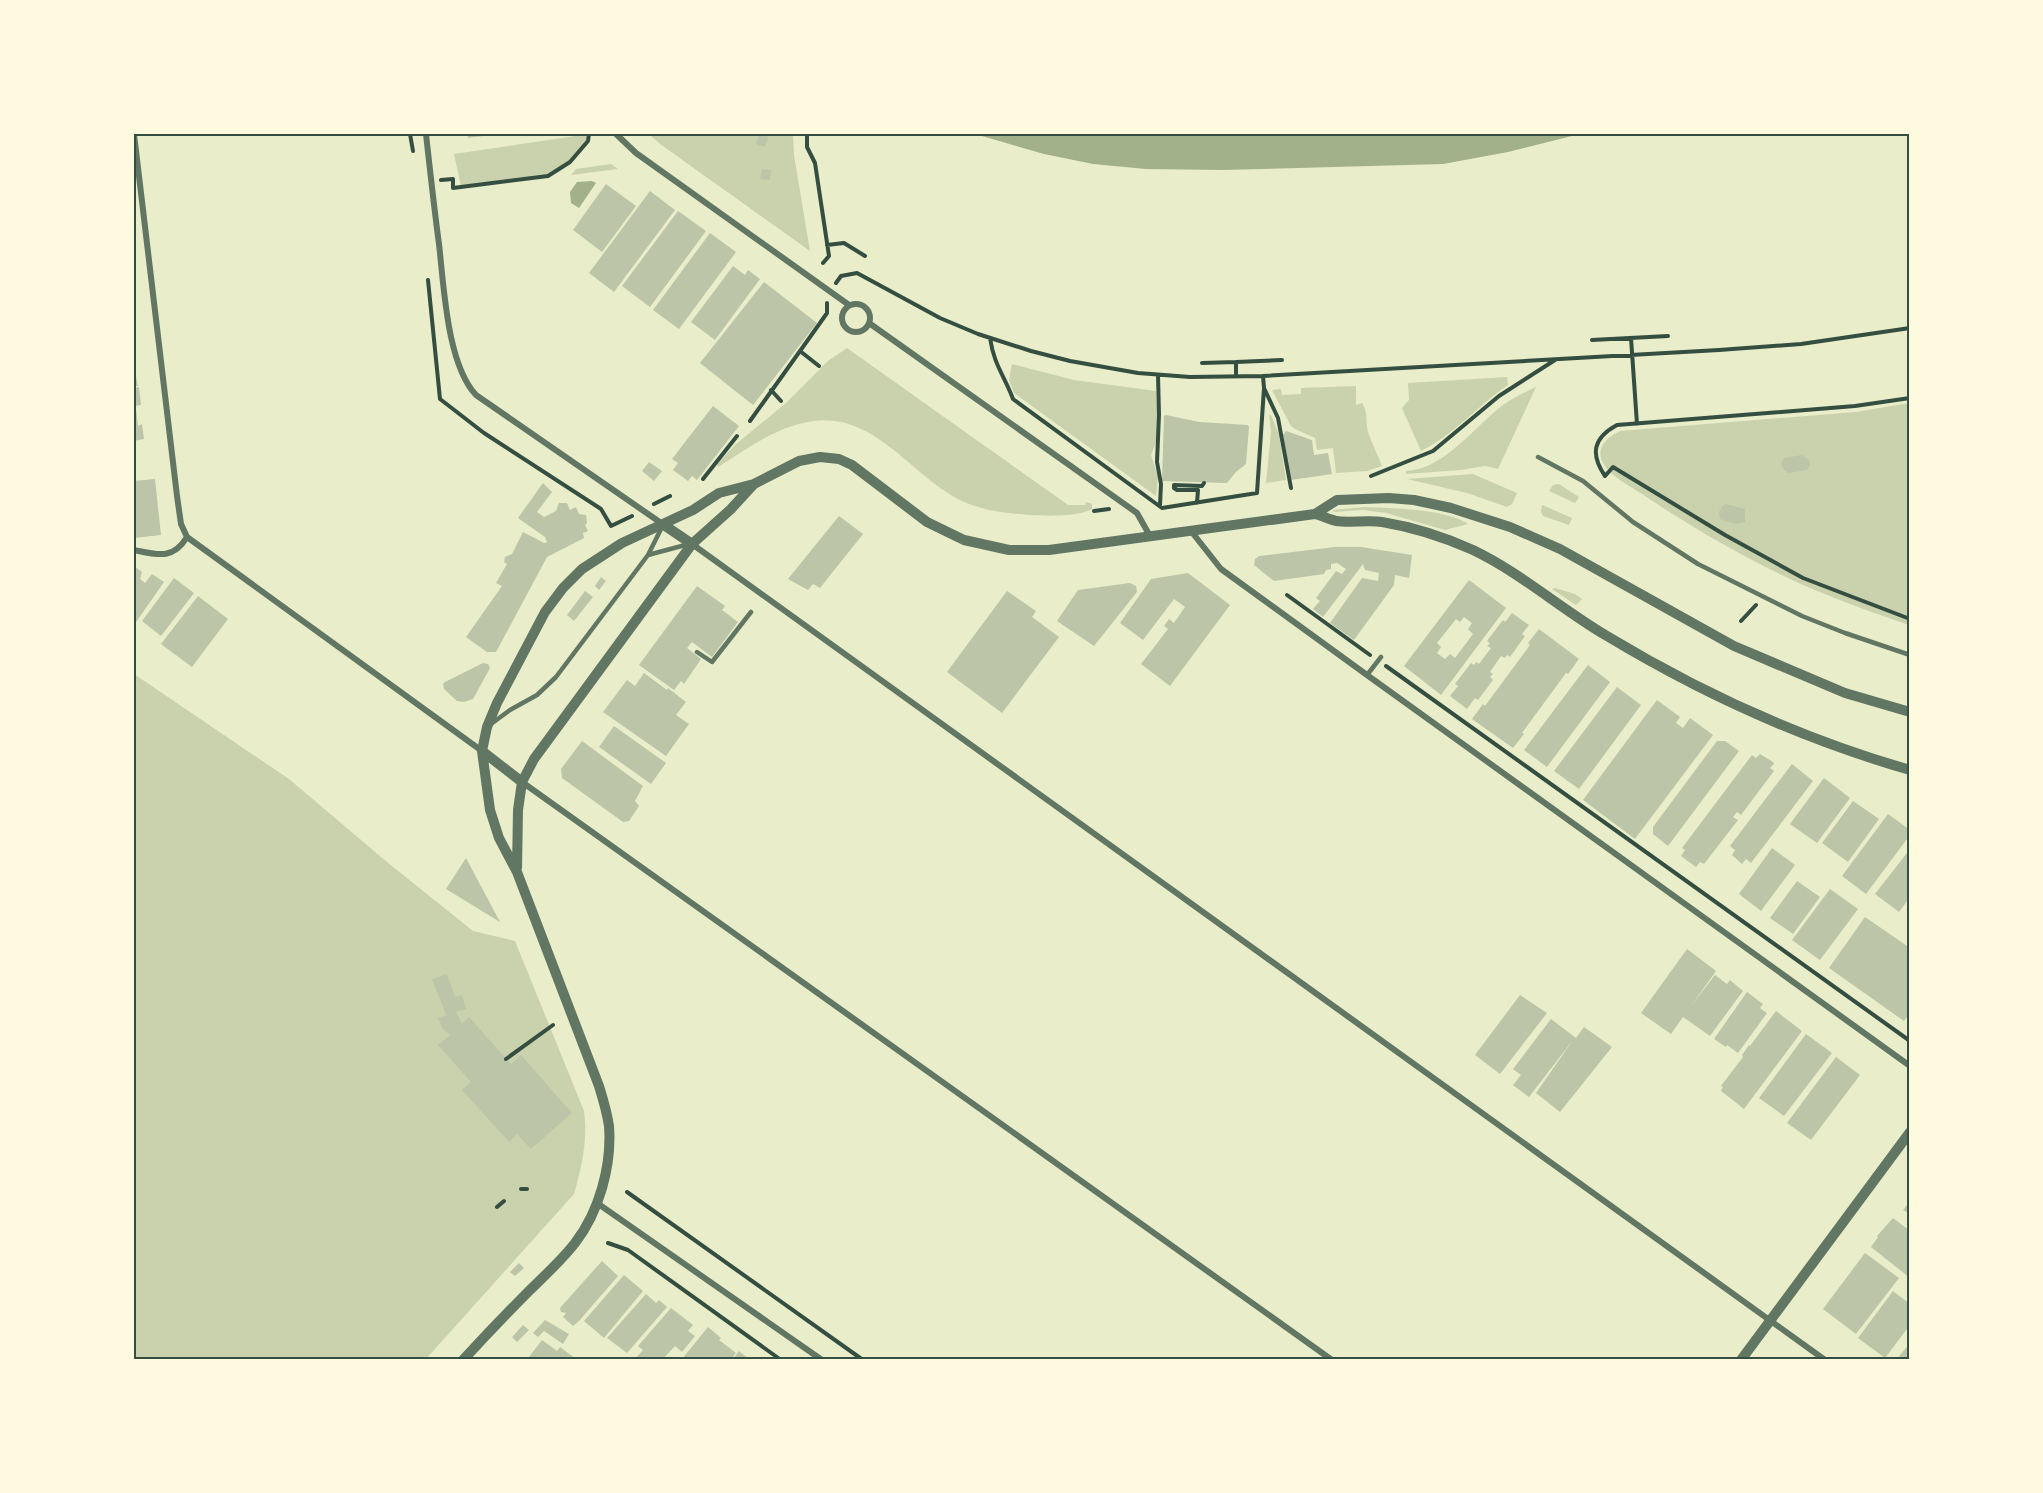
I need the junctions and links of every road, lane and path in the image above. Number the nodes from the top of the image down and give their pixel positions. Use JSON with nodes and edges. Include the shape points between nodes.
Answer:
{"nodes":[{"id":1,"x":134,"y":134,"type":"edge"},
{"id":2,"x":410,"y":134,"type":"edge"},
{"id":3,"x":426,"y":134,"type":"edge"},
{"id":4,"x":589,"y":134,"type":"edge"},
{"id":5,"x":616,"y":134,"type":"edge"},
{"id":6,"x":807,"y":134,"type":"edge"},
{"id":7,"x":414,"y":155,"type":"dead end"},
{"id":8,"x":431,"y":180,"type":"junction"},
{"id":9,"x":827,"y":245,"type":"junction"},
{"id":10,"x":865,"y":256,"type":"dead end"},
{"id":11,"x":823,"y":263,"type":"dead end"},
{"id":12,"x":428,"y":278,"type":"dead end"},
{"id":13,"x":830,"y":291,"type":"junction"},
{"id":14,"x":849,"y":305,"type":"junction"},
{"id":15,"x":869,"y":323,"type":"junction"},
{"id":16,"x":1910,"y":328,"type":"edge"},
{"id":17,"x":1668,"y":336,"type":"dead end"},
{"id":18,"x":990,"y":338,"type":"junction"},
{"id":19,"x":1631,"y":338,"type":"junction"},
{"id":20,"x":1592,"y":340,"type":"dead end"},
{"id":21,"x":800,"y":351,"type":"junction"},
{"id":22,"x":1633,"y":355,"type":"junction"},
{"id":23,"x":1282,"y":360,"type":"dead end"},
{"id":24,"x":1556,"y":360,"type":"junction"},
{"id":25,"x":1236,"y":362,"type":"junction"},
{"id":26,"x":1202,"y":363,"type":"dead end"},
{"id":27,"x":819,"y":366,"type":"dead end"},
{"id":28,"x":1158,"y":375,"type":"junction"},
{"id":29,"x":1263,"y":375,"type":"junction"},
{"id":30,"x":1236,"y":376,"type":"junction"},
{"id":31,"x":1264,"y":388,"type":"junction"},
{"id":32,"x":771,"y":390,"type":"junction"},
{"id":33,"x":1910,"y":398,"type":"edge"},
{"id":34,"x":781,"y":400,"type":"dead end"},
{"id":35,"x":750,"y":421,"type":"dead end"},
{"id":36,"x":1637,"y":424,"type":"junction"},
{"id":37,"x":737,"y":436,"type":"dead end"},
{"id":38,"x":1538,"y":457,"type":"dead end"},
{"id":39,"x":1371,"y":476,"type":"dead end"},
{"id":40,"x":703,"y":479,"type":"dead end"},
{"id":41,"x":1204,"y":483,"type":"dead end"},
{"id":42,"x":754,"y":484,"type":"junction"},
{"id":43,"x":1291,"y":488,"type":"dead end"},
{"id":44,"x":670,"y":496,"type":"dead end"},
{"id":45,"x":1197,"y":503,"type":"junction"},
{"id":46,"x":1160,"y":506,"type":"junction"},
{"id":47,"x":641,"y":511,"type":"junction"},
{"id":48,"x":1315,"y":513,"type":"junction"},
{"id":49,"x":664,"y":525,"type":"junction"},
{"id":50,"x":1190,"y":531,"type":"junction"},
{"id":51,"x":1150,"y":536,"type":"junction"},
{"id":52,"x":187,"y":537,"type":"junction"},
{"id":53,"x":692,"y":544,"type":"junction"},
{"id":54,"x":134,"y":550,"type":"edge"},
{"id":55,"x":648,"y":555,"type":"junction"},
{"id":56,"x":1287,"y":595,"type":"dead end"},
{"id":57,"x":751,"y":612,"type":"dead end"},
{"id":58,"x":1747,"y":615,"type":"dead end"},
{"id":59,"x":1910,"y":619,"type":"edge"},
{"id":60,"x":1741,"y":621,"type":"dead end"},
{"id":61,"x":698,"y":652,"type":"dead end"},
{"id":62,"x":1910,"y":655,"type":"edge"},
{"id":63,"x":1379,"y":658,"type":"junction"},
{"id":64,"x":1367,"y":675,"type":"junction"},
{"id":65,"x":1910,"y":712,"type":"edge"},
{"id":66,"x":487,"y":727,"type":"junction"},
{"id":67,"x":482,"y":751,"type":"junction"},
{"id":68,"x":1910,"y":770,"type":"edge"},
{"id":69,"x":522,"y":782,"type":"junction"},
{"id":70,"x":517,"y":872,"type":"junction"},
{"id":71,"x":553,"y":1024,"type":"dead end"},
{"id":72,"x":1910,"y":1041,"type":"edge"},
{"id":73,"x":506,"y":1059,"type":"dead end"},
{"id":74,"x":1910,"y":1066,"type":"edge"},
{"id":75,"x":1910,"y":1132,"type":"edge"},
{"id":76,"x":527,"y":1188,"type":"dead end"},
{"id":77,"x":521,"y":1189,"type":"dead end"},
{"id":78,"x":627,"y":1192,"type":"dead end"},
{"id":79,"x":504,"y":1201,"type":"dead end"},
{"id":80,"x":597,"y":1203,"type":"junction"},
{"id":81,"x":497,"y":1207,"type":"dead end"},
{"id":82,"x":608,"y":1243,"type":"dead end"},
{"id":83,"x":1771,"y":1320,"type":"junction"},
{"id":84,"x":463,"y":1359,"type":"edge"},
{"id":85,"x":782,"y":1359,"type":"edge"},
{"id":86,"x":822,"y":1359,"type":"edge"},
{"id":87,"x":863,"y":1359,"type":"edge"},
{"id":88,"x":1332,"y":1359,"type":"edge"},
{"id":89,"x":1741,"y":1359,"type":"edge"},
{"id":90,"x":1825,"y":1359,"type":"edge"}],
"edges":[{"from":1,"to":52,"type":"street","via":[[176,486]]},
{"from":2,"to":7,"type":"path"},
{"from":3,"to":8,"type":"street"},
{"from":4,"to":8,"type":"path","via":[[588,141],[570,162],[548,176],[453,188],[453,179]]},
{"from":5,"to":13,"type":"street","via":[[636,153]]},
{"from":6,"to":9,"type":"path"},
{"from":8,"to":47,"type":"street","via":[[447,316],[464,378],[476,395]]},
{"from":9,"to":10,"type":"path","via":[[844,243]]},
{"from":9,"to":11,"type":"path","via":[[829,256]]},
{"from":12,"to":47,"type":"path","via":[[440,399],[484,433],[601,509],[611,526]]},
{"from":13,"to":14,"type":"street"},
{"from":13,"to":18,"type":"path","via":[[841,276],[857,273],[940,318]]},
{"from":13,"to":21,"type":"path","via":[[827,313]]},
{"from":14,"to":15,"type":"street","via":[[859,303],[867,309]]},
{"from":14,"to":15,"type":"street","via":[[841,315],[844,327],[856,332]]},
{"from":15,"to":51,"type":"street","via":[[1137,513]]},
{"from":16,"to":22,"type":"path","via":[[1801,344]]},
{"from":17,"to":19,"type":"path"},
{"from":18,"to":28,"type":"path","via":[[1070,361]]},
{"from":18,"to":46,"type":"path","via":[[997,368],[1013,399]]},
{"from":19,"to":20,"type":"path"},
{"from":19,"to":22,"type":"path"},
{"from":21,"to":27,"type":"path"},
{"from":21,"to":32,"type":"path"},
{"from":22,"to":24,"type":"path"},
{"from":22,"to":36,"type":"path"},
{"from":23,"to":25,"type":"path"},
{"from":24,"to":29,"type":"path"},
{"from":24,"to":39,"type":"path","via":[[1499,396],[1433,451]]},
{"from":25,"to":26,"type":"path"},
{"from":25,"to":30,"type":"path"},
{"from":28,"to":30,"type":"path"},
{"from":28,"to":46,"type":"path"},
{"from":29,"to":30,"type":"path"},
{"from":29,"to":31,"type":"path"},
{"from":31,"to":43,"type":"path","via":[[1278,418]]},
{"from":31,"to":45,"type":"path","via":[[1257,493]]},
{"from":32,"to":34,"type":"path"},
{"from":32,"to":35,"type":"path"},
{"from":33,"to":36,"type":"path"},
{"from":36,"to":59,"type":"path","via":[[1617,425],[1601,437],[1596,455],[1605,476],[1613,467],[1803,578]]},
{"from":37,"to":40,"type":"path"},
{"from":38,"to":62,"type":"lane","via":[[1583,481],[1633,522],[1698,564],[1802,616]]},
{"from":41,"to":45,"type":"path","via":[[1174,485],[1177,490],[1198,490]]},
{"from":42,"to":49,"type":"street","via":[[719,493]]},
{"from":42,"to":51,"type":"street","via":[[799,461],[828,457],[852,465],[927,522],[979,544],[1028,551]]},
{"from":42,"to":53,"type":"street"},
{"from":44,"to":47,"type":"path"},
{"from":45,"to":46,"type":"path"},
{"from":47,"to":49,"type":"street"},
{"from":48,"to":50,"type":"street"},
{"from":48,"to":65,"type":"street","via":[[1337,501],[1414,500],[1510,527],[1560,549],[1734,646],[1845,693]]},
{"from":48,"to":68,"type":"street","via":[[1338,521],[1381,522],[1411,528],[1474,551],[1506,568],[1614,641],[1722,700],[1796,733]]},
{"from":49,"to":53,"type":"street"},
{"from":49,"to":55,"type":"lane"},
{"from":49,"to":66,"type":"street","via":[[603,554],[563,588],[531,637]]},
{"from":50,"to":51,"type":"street"},
{"from":50,"to":64,"type":"street","via":[[1221,569]]},
{"from":52,"to":54,"type":"street","via":[[180,548],[169,554]]},
{"from":52,"to":67,"type":"street"},
{"from":53,"to":55,"type":"lane"},
{"from":53,"to":69,"type":"street","via":[[547,739]]},
{"from":53,"to":83,"type":"street"},
{"from":55,"to":66,"type":"lane","via":[[556,677],[537,695]]},
{"from":56,"to":63,"type":"path"},
{"from":57,"to":61,"type":"lane","via":[[712,662]]},
{"from":58,"to":60,"type":"path"},
{"from":63,"to":64,"type":"lane"},
{"from":63,"to":72,"type":"path"},
{"from":64,"to":74,"type":"street"},
{"from":66,"to":67,"type":"street"},
{"from":67,"to":69,"type":"street"},
{"from":67,"to":70,"type":"street","via":[[490,810]]},
{"from":69,"to":70,"type":"street"},
{"from":69,"to":88,"type":"street"},
{"from":70,"to":80,"type":"street","via":[[606,1108],[609,1146]]},
{"from":71,"to":73,"type":"path"},
{"from":75,"to":83,"type":"street"},
{"from":76,"to":77,"type":"path"},
{"from":78,"to":87,"type":"path"},
{"from":79,"to":81,"type":"path"},
{"from":80,"to":84,"type":"street","via":[[573,1245]]},
{"from":80,"to":86,"type":"street"},
{"from":82,"to":85,"type":"path","via":[[628,1250]]},
{"from":83,"to":89,"type":"street"},
{"from":83,"to":90,"type":"street"}]}
